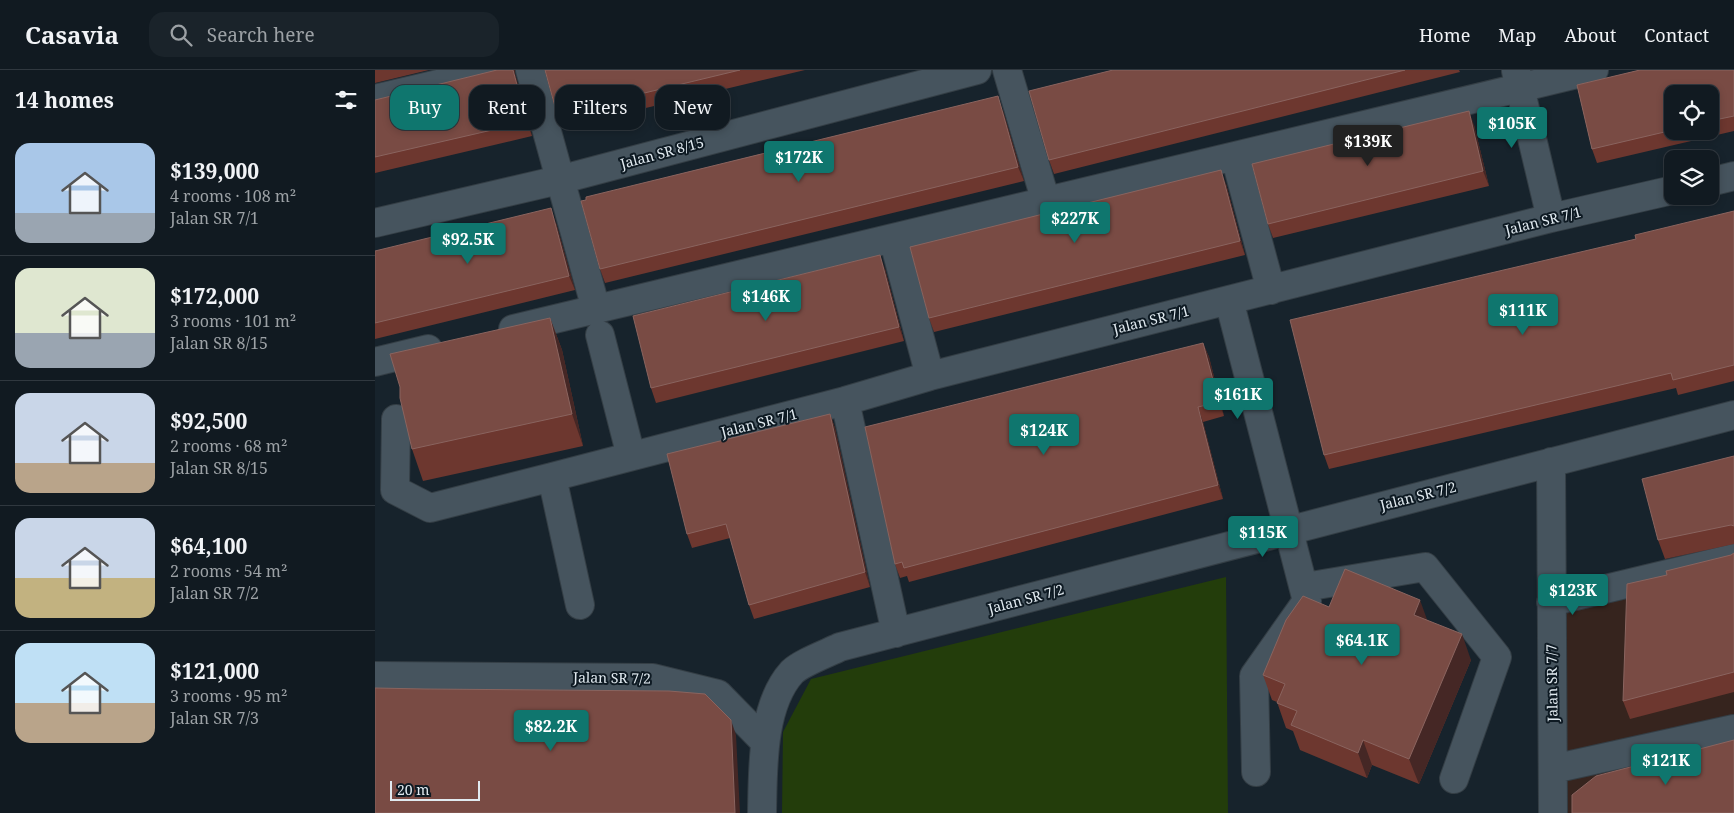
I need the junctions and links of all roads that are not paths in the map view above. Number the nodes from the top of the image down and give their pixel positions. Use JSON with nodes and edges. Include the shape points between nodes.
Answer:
{"nodes":[{"id":1,"x":497,"y":70,"type":"edge"},
{"id":2,"x":530,"y":70,"type":"edge"},
{"id":3,"x":977,"y":70,"type":"edge"},
{"id":4,"x":1007,"y":70,"type":"edge"},
{"id":5,"x":1594,"y":70,"type":"edge"},
{"id":6,"x":1517,"y":79,"type":"edge"},
{"id":7,"x":375,"y":99,"type":"edge"},
{"id":8,"x":1235,"y":156,"type":"junction"},
{"id":9,"x":1734,"y":176,"type":"edge"},
{"id":10,"x":559,"y":180,"type":"junction"},
{"id":11,"x":1719,"y":180,"type":"edge"},
{"id":12,"x":1664,"y":192,"type":"edge"},
{"id":13,"x":1046,"y":202,"type":"junction"},
{"id":14,"x":1551,"y":218,"type":"junction"},
{"id":15,"x":375,"y":223,"type":"edge"},
{"id":16,"x":893,"y":238,"type":"junction"},
{"id":17,"x":1271,"y":290,"type":"junction"},
{"id":18,"x":1229,"y":300,"type":"junction"},
{"id":19,"x":598,"y":322,"type":"junction"},
{"id":20,"x":490,"y":334,"type":"edge"},
{"id":21,"x":452,"y":344,"type":"edge"},
{"id":22,"x":375,"y":362,"type":"edge"},
{"id":23,"x":930,"y":376,"type":"junction"},
{"id":24,"x":845,"y":401,"type":"junction"},
{"id":25,"x":1734,"y":415,"type":"edge"},
{"id":26,"x":396,"y":420,"type":"dead end"},
{"id":27,"x":631,"y":456,"type":"junction"},
{"id":28,"x":1551,"y":462,"type":"junction"},
{"id":29,"x":552,"y":477,"type":"junction"},
{"id":30,"x":1288,"y":529,"type":"junction"},
{"id":31,"x":1734,"y":558,"type":"edge"},
{"id":32,"x":1305,"y":587,"type":"junction"},
{"id":33,"x":1551,"y":602,"type":"junction"},
{"id":34,"x":581,"y":605,"type":"dead end"},
{"id":35,"x":897,"y":633,"type":"junction"},
{"id":36,"x":375,"y":676,"type":"edge"},
{"id":37,"x":1734,"y":729,"type":"edge"},
{"id":38,"x":764,"y":741,"type":"junction"},
{"id":39,"x":1553,"y":770,"type":"junction"},
{"id":40,"x":1256,"y":772,"type":"dead end"},
{"id":41,"x":1454,"y":779,"type":"dead end"},
{"id":42,"x":762,"y":813,"type":"edge"},
{"id":43,"x":1553,"y":813,"type":"edge"}],
"edges":[{"from":1,"to":7,"type":"street"},
{"from":2,"to":10,"type":"street"},
{"from":3,"to":10,"type":"street","name":"Jalan SR 8/15"},
{"from":4,"to":13,"type":"street"},
{"from":5,"to":6,"type":"street"},
{"from":6,"to":8,"type":"street"},
{"from":6,"to":14,"type":"street"},
{"from":8,"to":13,"type":"street"},
{"from":8,"to":17,"type":"street"},
{"from":9,"to":11,"type":"street"},
{"from":10,"to":15,"type":"street","name":"Jalan SR 8/15"},
{"from":10,"to":19,"type":"street"},
{"from":12,"to":14,"type":"street","name":"Jalan SR 7/1"},
{"from":13,"to":16,"type":"street"},
{"from":14,"to":17,"type":"street","name":"Jalan SR 7/1"},
{"from":16,"to":19,"type":"street"},
{"from":16,"to":23,"type":"street"},
{"from":17,"to":18,"type":"street","name":"Jalan SR 7/1"},
{"from":18,"to":23,"type":"street","name":"Jalan SR 7/1"},
{"from":18,"to":30,"type":"street"},
{"from":19,"to":20,"type":"street"},
{"from":19,"to":27,"type":"street"},
{"from":21,"to":22,"type":"street"},
{"from":23,"to":24,"type":"street","name":"Jalan SR 7/1"},
{"from":24,"to":27,"type":"street","name":"Jalan SR 7/1"},
{"from":24,"to":35,"type":"street"},
{"from":25,"to":28,"type":"street","name":"Jalan SR 7/2"},
{"from":26,"to":29,"type":"street","name":"Jalan SR 7/1","via":[[395,490],[430,508]]},
{"from":27,"to":29,"type":"street","name":"Jalan SR 7/1"},
{"from":28,"to":30,"type":"street","name":"Jalan SR 7/2"},
{"from":28,"to":33,"type":"street","name":"Jalan SR 7/7"},
{"from":29,"to":34,"type":"street"},
{"from":30,"to":32,"type":"street"},
{"from":30,"to":35,"type":"street","name":"Jalan SR 7/2"},
{"from":31,"to":33,"type":"street"},
{"from":32,"to":40,"type":"street","via":[[1307,601],[1254,676]]},
{"from":32,"to":41,"type":"street","via":[[1425,568],[1497,657]]},
{"from":33,"to":39,"type":"street","name":"Jalan SR 7/7"},
{"from":35,"to":38,"type":"street","name":"Jalan SR 7/2","via":[[840,647],[793,670],[780,689]]},
{"from":36,"to":38,"type":"street","name":"Jalan SR 7/2","via":[[653,678],[718,694]]},
{"from":37,"to":39,"type":"street"},
{"from":38,"to":42,"type":"street"},
{"from":39,"to":43,"type":"street","name":"Jalan SR 7/7"}]}
